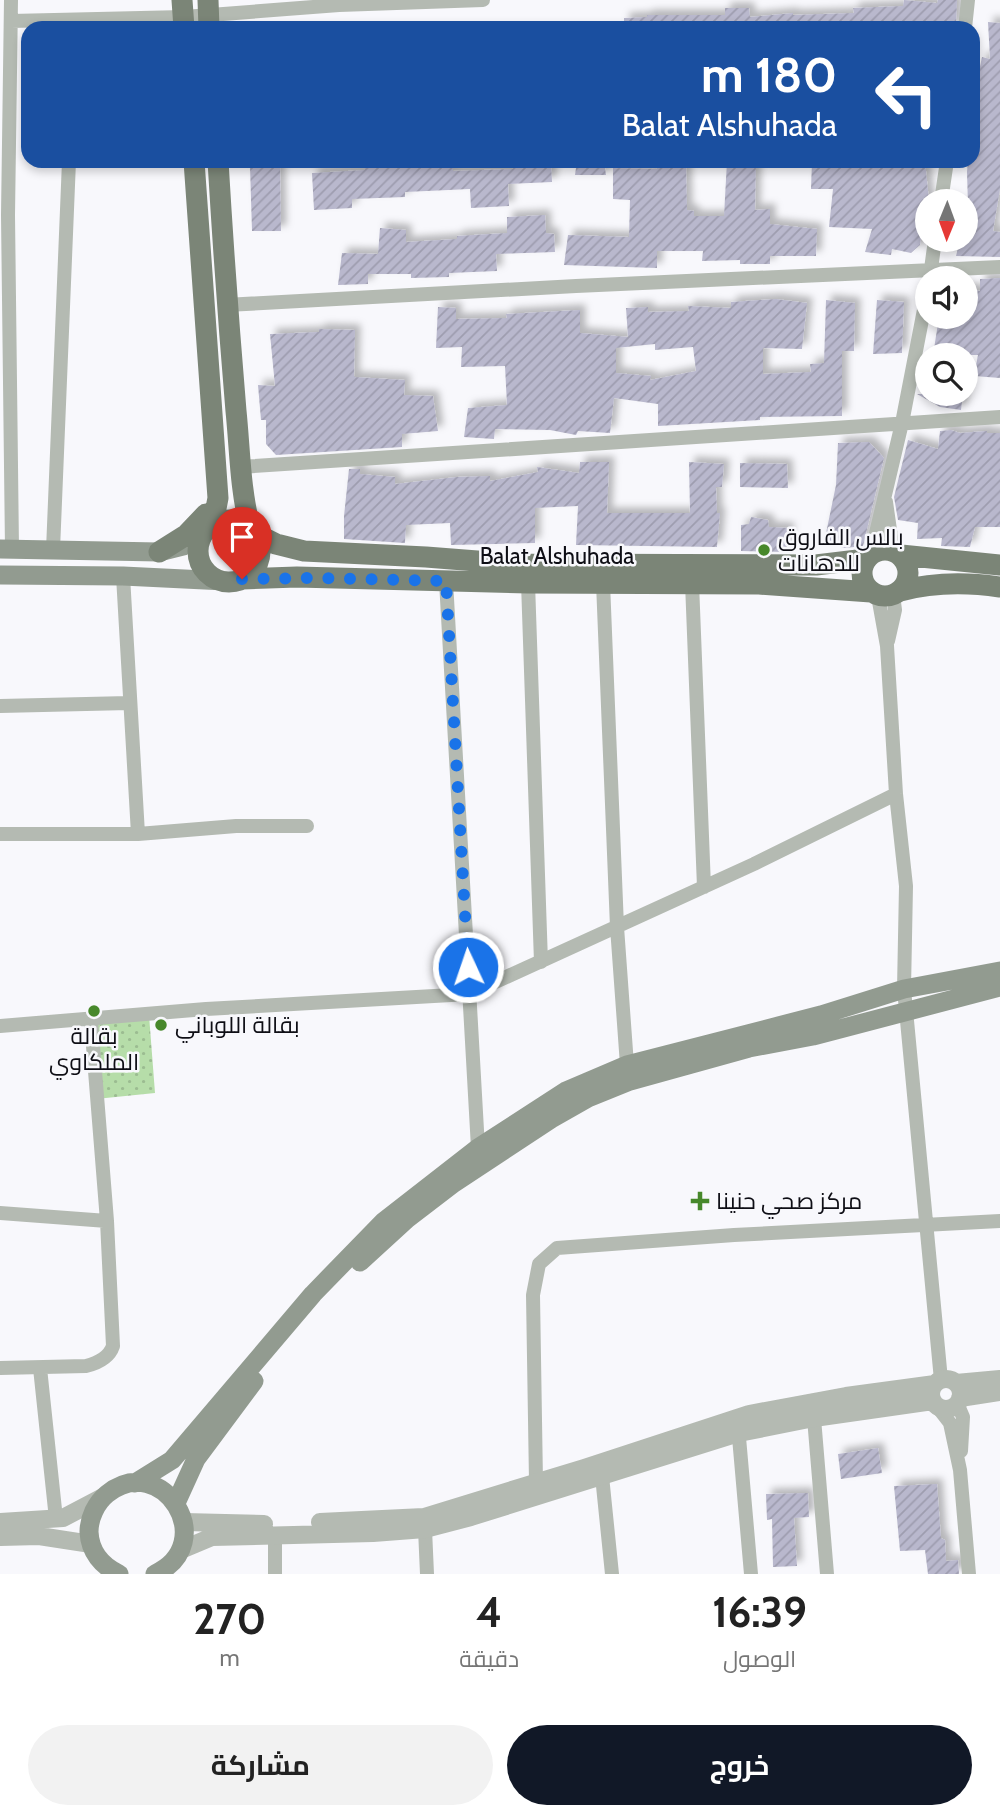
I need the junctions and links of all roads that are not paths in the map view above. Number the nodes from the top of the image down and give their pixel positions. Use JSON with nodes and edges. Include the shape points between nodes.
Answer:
{"nodes":[{"id":1,"x":11,"y":0,"type":"edge"},
{"id":2,"x":483,"y":0,"type":"edge"},
{"id":3,"x":968,"y":0,"type":"edge"},
{"id":4,"x":339,"y":3,"type":"edge"},
{"id":5,"x":209,"y":14,"type":"edge"},
{"id":6,"x":183,"y":15,"type":"edge"},
{"id":7,"x":11,"y":21,"type":"junction"},
{"id":8,"x":21,"y":21,"type":"edge"},
{"id":9,"x":101,"y":21,"type":"edge"},
{"id":10,"x":966,"y":21,"type":"edge"},
{"id":11,"x":69,"y":168,"type":"edge"},
{"id":12,"x":194,"y":168,"type":"edge"},
{"id":13,"x":218,"y":168,"type":"edge"},
{"id":14,"x":946,"y":168,"type":"edge"},
{"id":15,"x":943,"y":189,"type":"edge"},
{"id":16,"x":4,"y":215,"type":"edge"},
{"id":17,"x":1000,"y":267,"type":"edge"},
{"id":18,"x":978,"y":269,"type":"edge"},
{"id":19,"x":915,"y":274,"type":"edge"},
{"id":20,"x":226,"y":305,"type":"junction"},
{"id":21,"x":920,"y":329,"type":"edge"},
{"id":22,"x":1000,"y":417,"type":"edge"},
{"id":23,"x":902,"y":424,"type":"junction"},
{"id":24,"x":240,"y":467,"type":"junction"},
{"id":25,"x":885,"y":494,"type":"junction"},
{"id":26,"x":243,"y":497,"type":"junction"},
{"id":27,"x":218,"y":498,"type":"junction"},
{"id":28,"x":208,"y":529,"type":"junction"},
{"id":29,"x":253,"y":531,"type":"junction"},
{"id":30,"x":286,"y":548,"type":"junction"},
{"id":31,"x":6,"y":549,"type":"edge"},
{"id":32,"x":53,"y":550,"type":"junction"},
{"id":33,"x":159,"y":552,"type":"junction"},
{"id":34,"x":897,"y":553,"type":"junction"},
{"id":35,"x":869,"y":557,"type":"junction"},
{"id":36,"x":1000,"y":565,"type":"edge"},
{"id":37,"x":0,"y":575,"type":"edge"},
{"id":38,"x":123,"y":576,"type":"junction"},
{"id":39,"x":279,"y":577,"type":"junction"},
{"id":40,"x":233,"y":580,"type":"junction"},
{"id":41,"x":446,"y":581,"type":"junction"},
{"id":42,"x":528,"y":583,"type":"junction"},
{"id":43,"x":603,"y":583,"type":"junction"},
{"id":44,"x":692,"y":583,"type":"junction"},
{"id":45,"x":1000,"y":587,"type":"edge"},
{"id":46,"x":886,"y":594,"type":"junction"},
{"id":47,"x":129,"y":703,"type":"junction"},
{"id":48,"x":0,"y":706,"type":"edge"},
{"id":49,"x":896,"y":794,"type":"junction"},
{"id":50,"x":307,"y":826,"type":"dead end"},
{"id":51,"x":0,"y":834,"type":"edge"},
{"id":52,"x":138,"y":834,"type":"junction"},
{"id":53,"x":704,"y":887,"type":"junction"},
{"id":54,"x":617,"y":927,"type":"junction"},
{"id":55,"x":541,"y":962,"type":"junction"},
{"id":56,"x":1000,"y":971,"type":"edge"},
{"id":57,"x":1000,"y":986,"type":"edge"},
{"id":58,"x":904,"y":989,"type":"junction"},
{"id":59,"x":469,"y":994,"type":"junction"},
{"id":60,"x":908,"y":1010,"type":"junction"},
{"id":61,"x":91,"y":1021,"type":"junction"},
{"id":62,"x":0,"y":1027,"type":"edge"},
{"id":63,"x":627,"y":1065,"type":"junction"},
{"id":64,"x":478,"y":1148,"type":"junction"},
{"id":65,"x":0,"y":1213,"type":"edge"},
{"id":66,"x":107,"y":1221,"type":"junction"},
{"id":67,"x":1000,"y":1221,"type":"edge"},
{"id":68,"x":928,"y":1225,"type":"junction"},
{"id":69,"x":0,"y":1368,"type":"edge"},
{"id":70,"x":40,"y":1368,"type":"junction"},
{"id":71,"x":1000,"y":1379,"type":"edge"},
{"id":72,"x":1000,"y":1392,"type":"edge"},
{"id":73,"x":945,"y":1394,"type":"junction"},
{"id":74,"x":814,"y":1418,"type":"junction"},
{"id":75,"x":738,"y":1425,"type":"junction"},
{"id":76,"x":960,"y":1470,"type":"junction"},
{"id":77,"x":602,"y":1476,"type":"junction"},
{"id":78,"x":536,"y":1482,"type":"junction"},
{"id":79,"x":135,"y":1483,"type":"junction"},
{"id":80,"x":103,"y":1497,"type":"junction"},
{"id":81,"x":176,"y":1503,"type":"junction"},
{"id":82,"x":55,"y":1519,"type":"junction"},
{"id":83,"x":0,"y":1522,"type":"edge"},
{"id":84,"x":184,"y":1522,"type":"junction"},
{"id":85,"x":425,"y":1529,"type":"junction"},
{"id":86,"x":275,"y":1535,"type":"junction"},
{"id":87,"x":0,"y":1537,"type":"edge"},
{"id":88,"x":181,"y":1550,"type":"junction"},
{"id":89,"x":95,"y":1560,"type":"edge"},
{"id":90,"x":119,"y":1574,"type":"edge"},
{"id":91,"x":155,"y":1574,"type":"edge"},
{"id":92,"x":275,"y":1574,"type":"edge"},
{"id":93,"x":427,"y":1574,"type":"edge"},
{"id":94,"x":612,"y":1574,"type":"edge"},
{"id":95,"x":751,"y":1574,"type":"edge"},
{"id":96,"x":827,"y":1574,"type":"edge"},
{"id":97,"x":969,"y":1574,"type":"edge"}],
"edges":[{"from":1,"to":7,"type":"street"},
{"from":2,"to":4,"type":"street"},
{"from":3,"to":10,"type":"street"},
{"from":4,"to":5,"type":"street"},
{"from":5,"to":6,"type":"street"},
{"from":6,"to":9,"type":"street"},
{"from":7,"to":8,"type":"street"},
{"from":7,"to":16,"type":"street"},
{"from":11,"to":32,"type":"street"},
{"from":12,"to":27,"type":"main road"},
{"from":13,"to":20,"type":"main road"},
{"from":14,"to":15,"type":"street"},
{"from":16,"to":31,"type":"street"},
{"from":17,"to":18,"type":"street"},
{"from":19,"to":20,"type":"street"},
{"from":20,"to":24,"type":"main road"},
{"from":21,"to":23,"type":"street"},
{"from":22,"to":23,"type":"street"},
{"from":23,"to":24,"type":"street"},
{"from":23,"to":25,"type":"street"},
{"from":24,"to":26,"type":"main road"},
{"from":25,"to":34,"type":"street"},
{"from":25,"to":35,"type":"street"},
{"from":26,"to":27,"type":"main road","via":[[233,502]]},
{"from":26,"to":29,"type":"main road"},
{"from":27,"to":28,"type":"main road"},
{"from":27,"to":33,"type":"main road","via":[[197,524]]},
{"from":28,"to":29,"type":"main road","via":[[236,520]]},
{"from":28,"to":33,"type":"main road","via":[[183,546]]},
{"from":28,"to":40,"type":"main road","via":[[200,542],[200,559],[209,574]]},
{"from":29,"to":30,"type":"main road","name":"Balat Alshuhada"},
{"from":29,"to":40,"type":"main road","via":[[261,551],[259,560],[250,574]]},
{"from":30,"to":35,"type":"main road","name":"Balat Alshuhada","via":[[552,565],[816,565]]},
{"from":30,"to":39,"type":"main road","via":[[278,565]]},
{"from":31,"to":32,"type":"main road"},
{"from":32,"to":33,"type":"main road"},
{"from":34,"to":35,"type":"main road","via":[[878,551]]},
{"from":34,"to":36,"type":"main road"},
{"from":34,"to":46,"type":"main road","via":[[906,561],[909,578]]},
{"from":35,"to":46,"type":"main road","via":[[863,566],[863,580]]},
{"from":37,"to":38,"type":"main road","name":"Balat Alshuhada"},
{"from":38,"to":40,"type":"main road","name":"Balat Alshuhada"},
{"from":38,"to":47,"type":"street"},
{"from":39,"to":40,"type":"main road","name":"Balat Alshuhada"},
{"from":39,"to":41,"type":"main road","name":"Balat Alshuhada"},
{"from":41,"to":42,"type":"main road","name":"Balat Alshuhada"},
{"from":41,"to":59,"type":"street"},
{"from":42,"to":43,"type":"main road","name":"Balat Alshuhada"},
{"from":42,"to":55,"type":"street"},
{"from":43,"to":44,"type":"main road","name":"Balat Alshuhada"},
{"from":43,"to":54,"type":"street"},
{"from":44,"to":46,"type":"main road","name":"Balat Alshuhada"},
{"from":44,"to":53,"type":"street"},
{"from":45,"to":46,"type":"main road","name":"Balat Alshuhada","via":[[954,583]]},
{"from":46,"to":49,"type":"street"},
{"from":47,"to":48,"type":"street"},
{"from":47,"to":52,"type":"street"},
{"from":49,"to":53,"type":"street"},
{"from":49,"to":58,"type":"street","via":[[906,886]]},
{"from":50,"to":52,"type":"street"},
{"from":51,"to":52,"type":"street"},
{"from":53,"to":54,"type":"street"},
{"from":54,"to":55,"type":"street"},
{"from":54,"to":63,"type":"street"},
{"from":55,"to":59,"type":"street"},
{"from":56,"to":58,"type":"main road"},
{"from":57,"to":60,"type":"main road"},
{"from":58,"to":60,"type":"street"},
{"from":58,"to":63,"type":"main road"},
{"from":59,"to":61,"type":"street","via":[[206,1009]]},
{"from":59,"to":64,"type":"street"},
{"from":60,"to":68,"type":"street"},
{"from":60,"to":81,"type":"main road","via":[[749,1048],[588,1098],[454,1183],[367,1256],[282,1347],[207,1441]]},
{"from":61,"to":62,"type":"street"},
{"from":61,"to":66,"type":"street"},
{"from":63,"to":64,"type":"main road","via":[[566,1091]]},
{"from":64,"to":79,"type":"main road","via":[[383,1222],[313,1294],[172,1460]]},
{"from":65,"to":66,"type":"street"},
{"from":66,"to":70,"type":"street","via":[[111,1351],[86,1366]]},
{"from":67,"to":68,"type":"street"},
{"from":68,"to":73,"type":"street"},
{"from":68,"to":78,"type":"street","via":[[557,1248],[539,1264],[533,1295]]},
{"from":69,"to":70,"type":"street"},
{"from":70,"to":82,"type":"street"},
{"from":71,"to":73,"type":"street"},
{"from":72,"to":73,"type":"street"},
{"from":73,"to":74,"type":"street"},
{"from":73,"to":75,"type":"street","via":[[835,1398]]},
{"from":73,"to":76,"type":"street"},
{"from":73,"to":76,"type":"street","via":[[963,1417]]},
{"from":74,"to":75,"type":"street"},
{"from":74,"to":96,"type":"street"},
{"from":75,"to":77,"type":"street","via":[[698,1444]]},
{"from":75,"to":78,"type":"street"},
{"from":75,"to":95,"type":"street"},
{"from":76,"to":97,"type":"street"},
{"from":77,"to":85,"type":"street"},
{"from":77,"to":94,"type":"street"},
{"from":78,"to":84,"type":"street","via":[[411,1519]]},
{"from":79,"to":80,"type":"main road"},
{"from":79,"to":81,"type":"main road","via":[[158,1488]]},
{"from":80,"to":82,"type":"street"},
{"from":80,"to":89,"type":"main road","via":[[89,1531]]},
{"from":81,"to":84,"type":"main road"},
{"from":82,"to":83,"type":"street"},
{"from":84,"to":88,"type":"main road"},
{"from":85,"to":86,"type":"street"},
{"from":85,"to":93,"type":"street"},
{"from":86,"to":88,"type":"street","via":[[212,1537]]},
{"from":86,"to":92,"type":"street"},
{"from":87,"to":89,"type":"street","via":[[39,1536]]},
{"from":88,"to":91,"type":"main road","via":[[168,1567]]},
{"from":89,"to":90,"type":"main road"}]}
